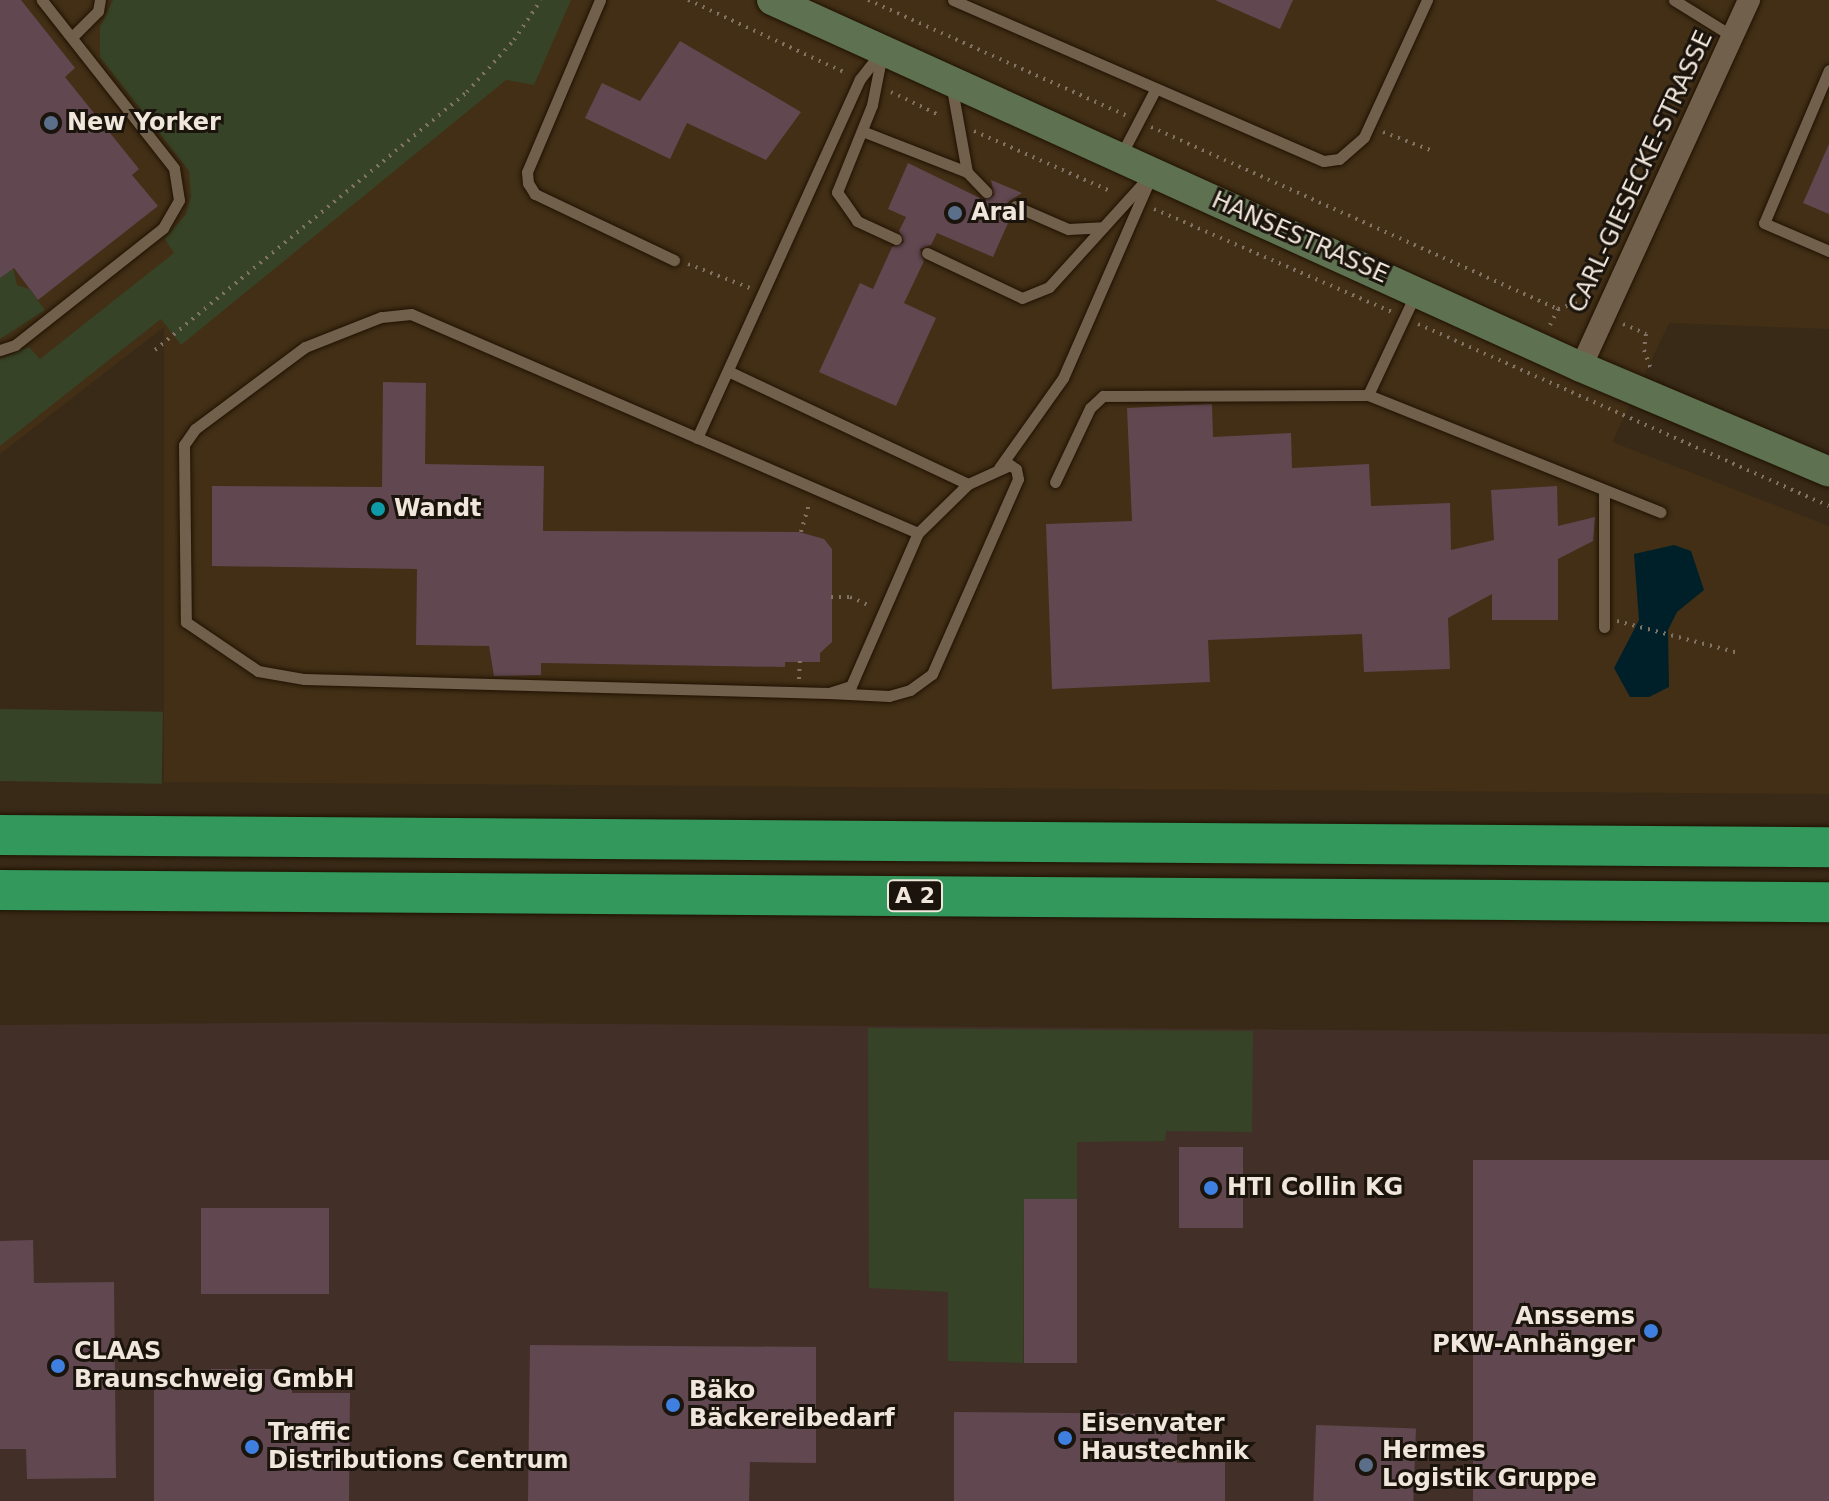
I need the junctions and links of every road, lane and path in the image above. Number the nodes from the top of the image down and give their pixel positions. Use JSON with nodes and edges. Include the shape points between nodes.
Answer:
{"nodes":[{"id":1,"x":42,"y":0,"type":"edge"},
{"id":2,"x":100,"y":0,"type":"edge"},
{"id":3,"x":541,"y":0,"type":"edge"},
{"id":4,"x":600,"y":0,"type":"edge"},
{"id":5,"x":688,"y":0,"type":"edge"},
{"id":6,"x":772,"y":0,"type":"edge"},
{"id":7,"x":868,"y":0,"type":"edge"},
{"id":8,"x":953,"y":0,"type":"edge"},
{"id":9,"x":1427,"y":0,"type":"edge"},
{"id":10,"x":1674,"y":0,"type":"edge"},
{"id":11,"x":1749,"y":0,"type":"edge"},
{"id":12,"x":1732,"y":36,"type":"junction"},
{"id":13,"x":72,"y":37,"type":"junction"},
{"id":14,"x":883,"y":50,"type":"junction"},
{"id":15,"x":1829,"y":70,"type":"edge"},
{"id":16,"x":860,"y":79,"type":"junction"},
{"id":17,"x":951,"y":81,"type":"junction"},
{"id":18,"x":878,"y":86,"type":"junction"},
{"id":19,"x":1155,"y":90,"type":"junction"},
{"id":20,"x":1138,"y":121,"type":"junction"},
{"id":21,"x":956,"y":123,"type":"junction"},
{"id":22,"x":1369,"y":126,"type":"junction"},
{"id":23,"x":862,"y":131,"type":"junction"},
{"id":24,"x":1433,"y":151,"type":"dead end"},
{"id":25,"x":1120,"y":157,"type":"junction"},
{"id":26,"x":967,"y":172,"type":"junction"},
{"id":27,"x":1153,"y":172,"type":"junction"},
{"id":28,"x":986,"y":192,"type":"dead end"},
{"id":29,"x":1134,"y":201,"type":"junction"},
{"id":30,"x":1015,"y":206,"type":"dead end"},
{"id":31,"x":1103,"y":227,"type":"junction"},
{"id":32,"x":896,"y":239,"type":"dead end"},
{"id":33,"x":1829,"y":251,"type":"edge"},
{"id":34,"x":927,"y":253,"type":"dead end"},
{"id":35,"x":674,"y":260,"type":"joint"},
{"id":36,"x":1417,"y":290,"type":"junction"},
{"id":37,"x":764,"y":295,"type":"junction"},
{"id":38,"x":1604,"y":315,"type":"junction"},
{"id":39,"x":1404,"y":318,"type":"junction"},
{"id":40,"x":0,"y":350,"type":"edge"},
{"id":41,"x":155,"y":350,"type":"dead end"},
{"id":42,"x":1581,"y":367,"type":"junction"},
{"id":43,"x":730,"y":372,"type":"junction"},
{"id":44,"x":1368,"y":395,"type":"junction"},
{"id":45,"x":1636,"y":406,"type":"junction"},
{"id":46,"x":697,"y":438,"type":"junction"},
{"id":47,"x":998,"y":469,"type":"junction"},
{"id":48,"x":1829,"y":472,"type":"edge"},
{"id":49,"x":1055,"y":482,"type":"dead end"},
{"id":50,"x":968,"y":484,"type":"junction"},
{"id":51,"x":1604,"y":490,"type":"junction"},
{"id":52,"x":1829,"y":506,"type":"edge"},
{"id":53,"x":1660,"y":512,"type":"dead end"},
{"id":54,"x":804,"y":516,"type":"dead end"},
{"id":55,"x":801,"y":532,"type":"dead end"},
{"id":56,"x":918,"y":533,"type":"junction"},
{"id":57,"x":831,"y":597,"type":"dead end"},
{"id":58,"x":850,"y":597,"type":"dead end"},
{"id":59,"x":1630,"y":624,"type":"dead end"},
{"id":60,"x":1604,"y":627,"type":"dead end"},
{"id":61,"x":1739,"y":653,"type":"dead end"},
{"id":62,"x":829,"y":693,"type":"junction"},
{"id":63,"x":1829,"y":834,"type":"edge"},
{"id":64,"x":0,"y":835,"type":"edge"},
{"id":65,"x":1786,"y":847,"type":"junction"},
{"id":66,"x":1829,"y":847,"type":"edge"},
{"id":67,"x":0,"y":890,"type":"edge"},
{"id":68,"x":1829,"y":902,"type":"edge"}],
"edges":[{"from":1,"to":13,"type":"lane"},
{"from":2,"to":13,"type":"lane","via":[[98,11]]},
{"from":3,"to":41,"type":"path","via":[[514,40],[467,92]]},
{"from":4,"to":35,"type":"lane","via":[[527,172],[528,183],[535,194]]},
{"from":5,"to":16,"type":"path"},
{"from":6,"to":14,"type":"main road","name":"HANSESTRASSE"},
{"from":7,"to":20,"type":"path"},
{"from":8,"to":19,"type":"lane"},
{"from":9,"to":22,"type":"lane"},
{"from":10,"to":12,"type":"lane"},
{"from":11,"to":12,"type":"street","name":"CARL-GIESECKE-STRASSE"},
{"from":12,"to":38,"type":"street","name":"CARL-GIESECKE-STRASSE"},
{"from":13,"to":40,"type":"lane","via":[[174,168],[179,200],[163,228],[15,345]]},
{"from":14,"to":16,"type":"lane"},
{"from":14,"to":17,"type":"main road","name":"HANSESTRASSE"},
{"from":14,"to":18,"type":"lane"},
{"from":15,"to":33,"type":"lane","via":[[1764,223]]},
{"from":16,"to":37,"type":"lane"},
{"from":17,"to":21,"type":"lane"},
{"from":17,"to":25,"type":"main road","name":"HANSESTRASSE"},
{"from":18,"to":21,"type":"path"},
{"from":18,"to":23,"type":"lane"},
{"from":19,"to":20,"type":"lane"},
{"from":19,"to":22,"type":"lane","via":[[1310,159],[1339,159]]},
{"from":20,"to":25,"type":"lane"},
{"from":20,"to":38,"type":"path","via":[[1558,309],[1575,303]]},
{"from":21,"to":26,"type":"lane"},
{"from":21,"to":29,"type":"path"},
{"from":22,"to":24,"type":"path"},
{"from":23,"to":26,"type":"lane"},
{"from":23,"to":32,"type":"lane","via":[[837,192],[857,221]]},
{"from":25,"to":27,"type":"main road","name":"HANSESTRASSE"},
{"from":26,"to":28,"type":"lane"},
{"from":27,"to":29,"type":"lane"},
{"from":27,"to":36,"type":"main road","name":"HANSESTRASSE"},
{"from":29,"to":31,"type":"lane"},
{"from":29,"to":39,"type":"path"},
{"from":29,"to":47,"type":"lane","via":[[1063,378]]},
{"from":30,"to":31,"type":"lane","via":[[1068,229]]},
{"from":31,"to":34,"type":"lane","via":[[1049,287],[1022,298]]},
{"from":35,"to":37,"type":"path"},
{"from":36,"to":39,"type":"lane"},
{"from":36,"to":42,"type":"main road","name":"HANSESTRASSE"},
{"from":37,"to":43,"type":"lane"},
{"from":38,"to":42,"type":"street","name":"CARL-GIESECKE-STRASSE"},
{"from":38,"to":45,"type":"path","via":[[1646,334],[1644,350],[1652,367]]},
{"from":39,"to":44,"type":"lane"},
{"from":39,"to":45,"type":"path"},
{"from":42,"to":45,"type":"main road","name":"HANSESTRASSE"},
{"from":43,"to":46,"type":"lane"},
{"from":43,"to":50,"type":"lane"},
{"from":44,"to":49,"type":"lane","via":[[1103,396],[1090,408]]},
{"from":44,"to":51,"type":"lane"},
{"from":45,"to":48,"type":"main road","name":"HANSESTRASSE"},
{"from":45,"to":52,"type":"path"},
{"from":46,"to":56,"type":"lane"},
{"from":46,"to":62,"type":"lane","via":[[411,314],[338,331],[293,356],[195,429],[184,445],[186,622],[258,671],[304,679]]},
{"from":47,"to":50,"type":"lane"},
{"from":47,"to":62,"type":"lane","via":[[1010,465],[1018,479],[932,674],[910,690],[889,696]]},
{"from":50,"to":56,"type":"lane"},
{"from":51,"to":53,"type":"lane"},
{"from":51,"to":60,"type":"lane"},
{"from":54,"to":55,"type":"path"},
{"from":56,"to":62,"type":"lane","via":[[851,686]]},
{"from":57,"to":58,"type":"path"},
{"from":59,"to":61,"type":"path"},
{"from":63,"to":65,"type":"highway"},
{"from":64,"to":65,"type":"highway"},
{"from":65,"to":66,"type":"highway"},
{"from":67,"to":68,"type":"highway","number":"A 2"}]}
